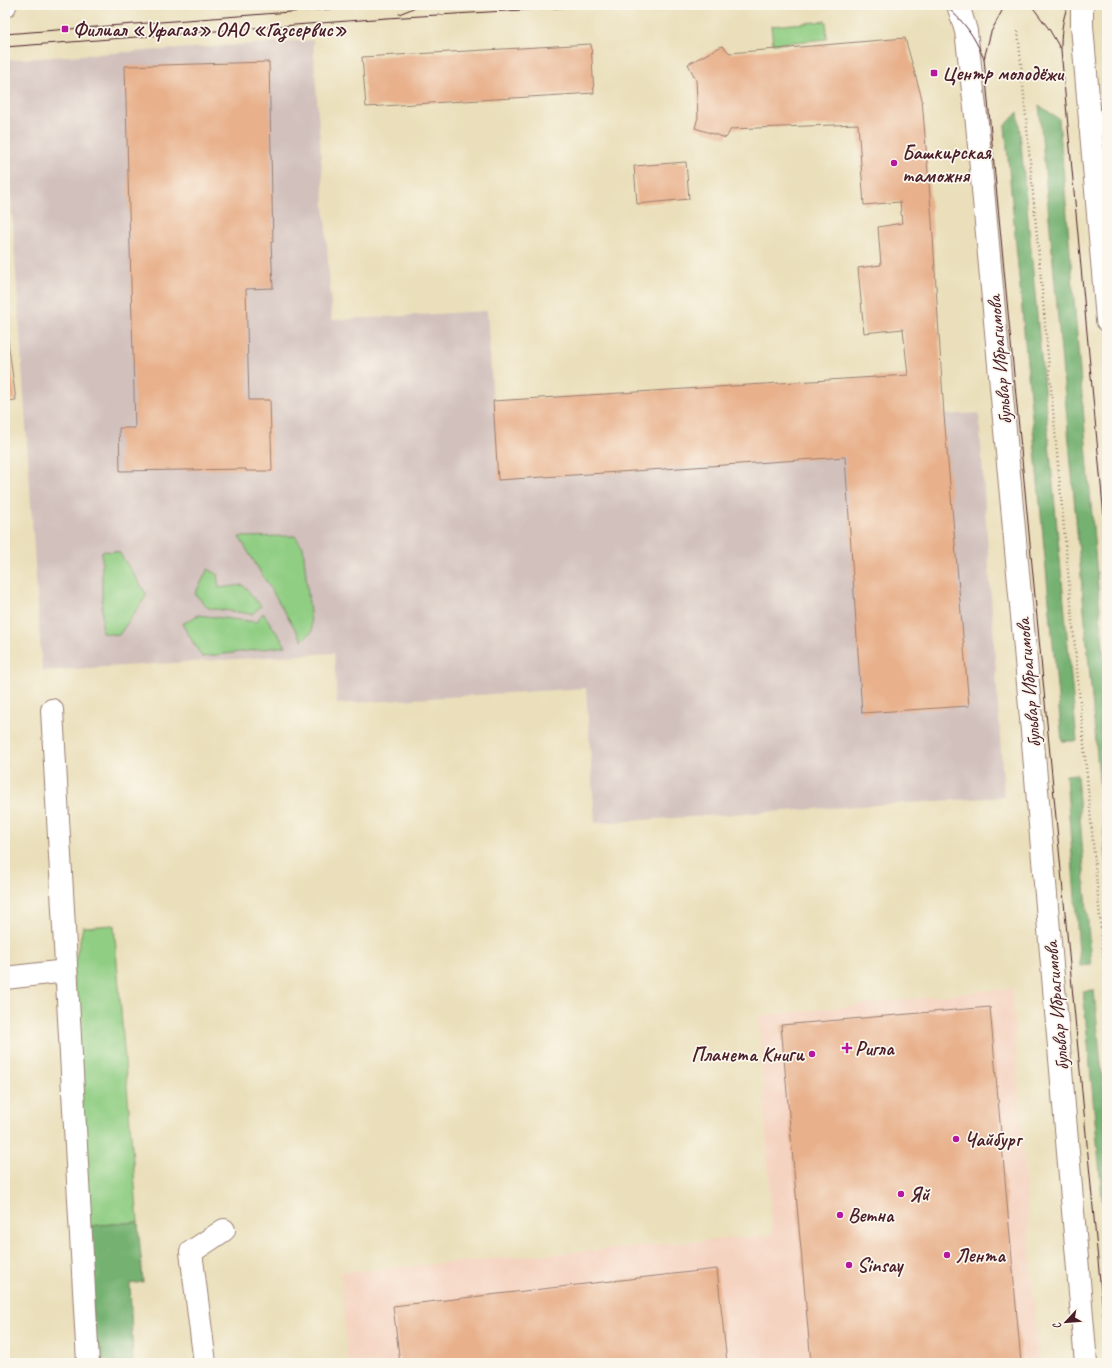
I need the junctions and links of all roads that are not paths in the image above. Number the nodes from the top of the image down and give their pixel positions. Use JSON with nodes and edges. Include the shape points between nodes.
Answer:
{"nodes":[{"id":1,"x":958,"y":5,"type":"edge"},
{"id":2,"x":1082,"y":5,"type":"edge"},
{"id":3,"x":1099,"y":124,"type":"edge"},
{"id":4,"x":1107,"y":320,"type":"edge"},
{"id":5,"x":52,"y":710,"type":"dead end"},
{"id":6,"x":66,"y":971,"type":"junction"},
{"id":7,"x":5,"y":978,"type":"edge"},
{"id":8,"x":224,"y":1230,"type":"dead end"},
{"id":9,"x":88,"y":1363,"type":"edge"},
{"id":10,"x":205,"y":1363,"type":"edge"},
{"id":11,"x":1086,"y":1363,"type":"edge"}],
"edges":[{"from":1,"to":11,"type":"main road","name":"бульвар Ибрагимова","via":[[966,31],[977,124]]},
{"from":2,"to":3,"type":"main road","via":[[1082,26]]},
{"from":3,"to":4,"type":"main road"},
{"from":5,"to":6,"type":"main road"},
{"from":6,"to":7,"type":"main road"},
{"from":6,"to":9,"type":"main road"},
{"from":8,"to":10,"type":"main road","via":[[191,1252]]}]}
